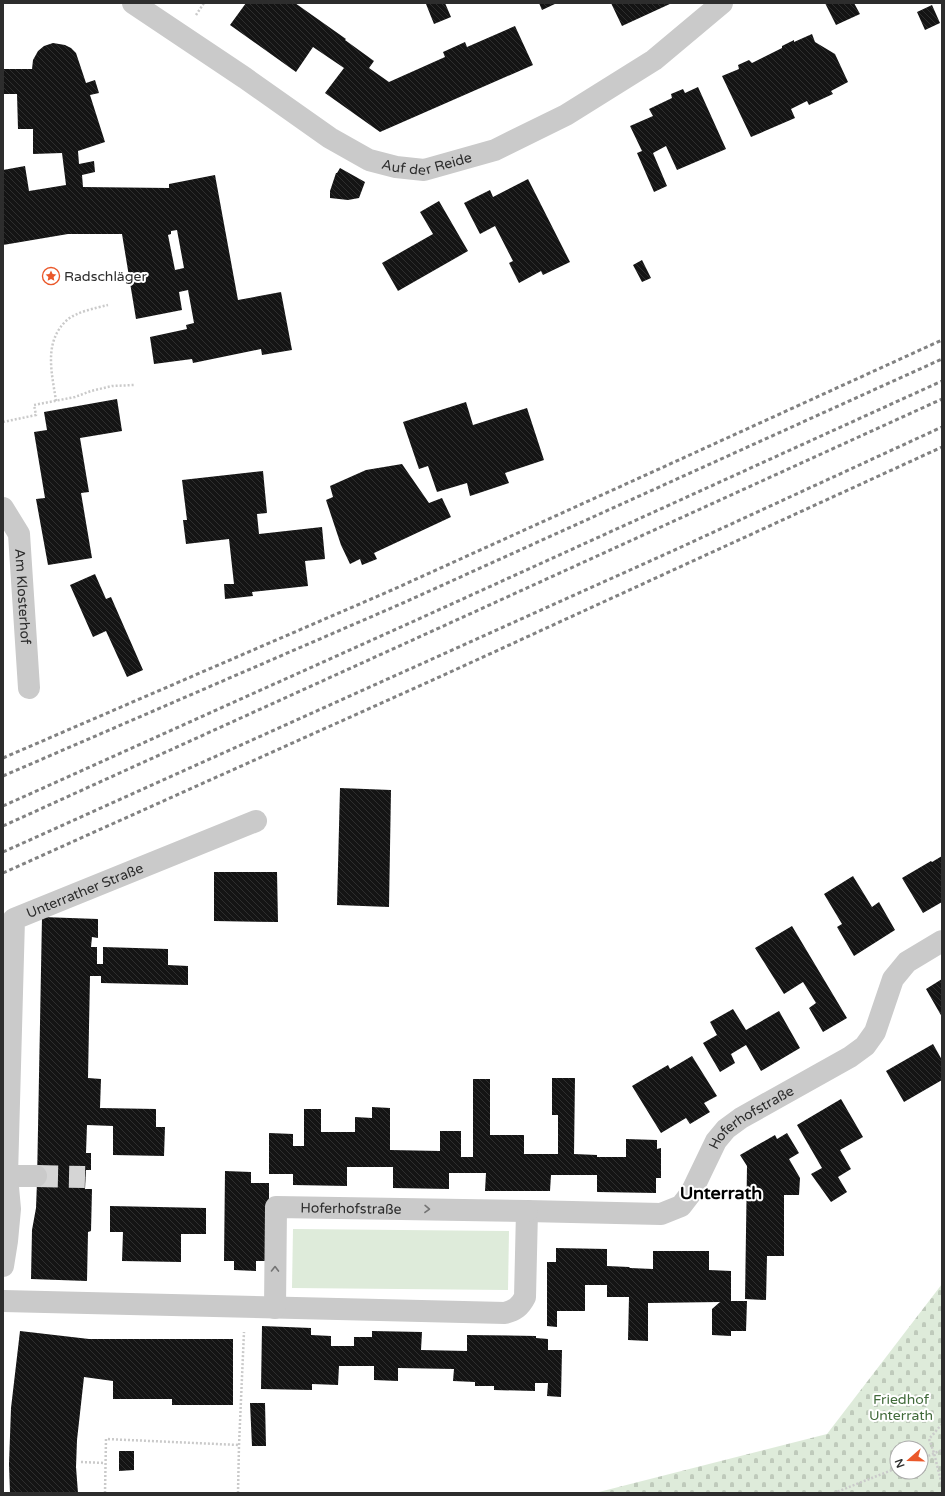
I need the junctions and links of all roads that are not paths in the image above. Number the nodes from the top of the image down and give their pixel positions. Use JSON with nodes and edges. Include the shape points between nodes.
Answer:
{"nodes":[{"id":1,"x":133,"y":3,"type":"edge"},
{"id":2,"x":722,"y":3,"type":"edge"},
{"id":3,"x":3,"y":508,"type":"edge"},
{"id":4,"x":29,"y":688,"type":"dead end"},
{"id":5,"x":256,"y":820,"type":"dead end"},
{"id":6,"x":942,"y":941,"type":"edge"},
{"id":7,"x":7,"y":1176,"type":"junction"},
{"id":8,"x":36,"y":1176,"type":"tunnel mouth"},
{"id":9,"x":6,"y":1209,"type":"edge"},
{"id":10,"x":527,"y":1211,"type":"junction"},
{"id":11,"x":3,"y":1266,"type":"edge"},
{"id":12,"x":3,"y":1301,"type":"edge"},
{"id":13,"x":274,"y":1308,"type":"junction"}],
"edges":[{"from":1,"to":2,"type":"street","name":"Auf der Reide","via":[[330,138],[369,160],[396,168],[424,170],[495,150],[566,115],[654,60]]},
{"from":3,"to":4,"type":"street","name":"Am Klosterhof","via":[[19,534]]},
{"from":5,"to":7,"type":"street","name":"Unterrather Straße","via":[[14,919]]},
{"from":6,"to":10,"type":"street","name":"Hoferhofstraße","via":[[907,962],[893,979],[875,1032],[865,1046],[726,1129],[716,1141],[691,1193],[681,1206],[661,1214]]},
{"from":7,"to":8,"type":"street"},
{"from":7,"to":9,"type":"street","name":"Unterrather Straße"},
{"from":9,"to":11,"type":"street","name":"Unterrather Straße","via":[[7,1241]]},
{"from":10,"to":13,"type":"street","via":[[525,1297],[521,1305],[514,1310],[504,1313]]},
{"from":13,"to":10,"type":"street","name":"Hoferhofstraße","one_way":true,"via":[[276,1206]]},
{"from":12,"to":13,"type":"street"}]}
